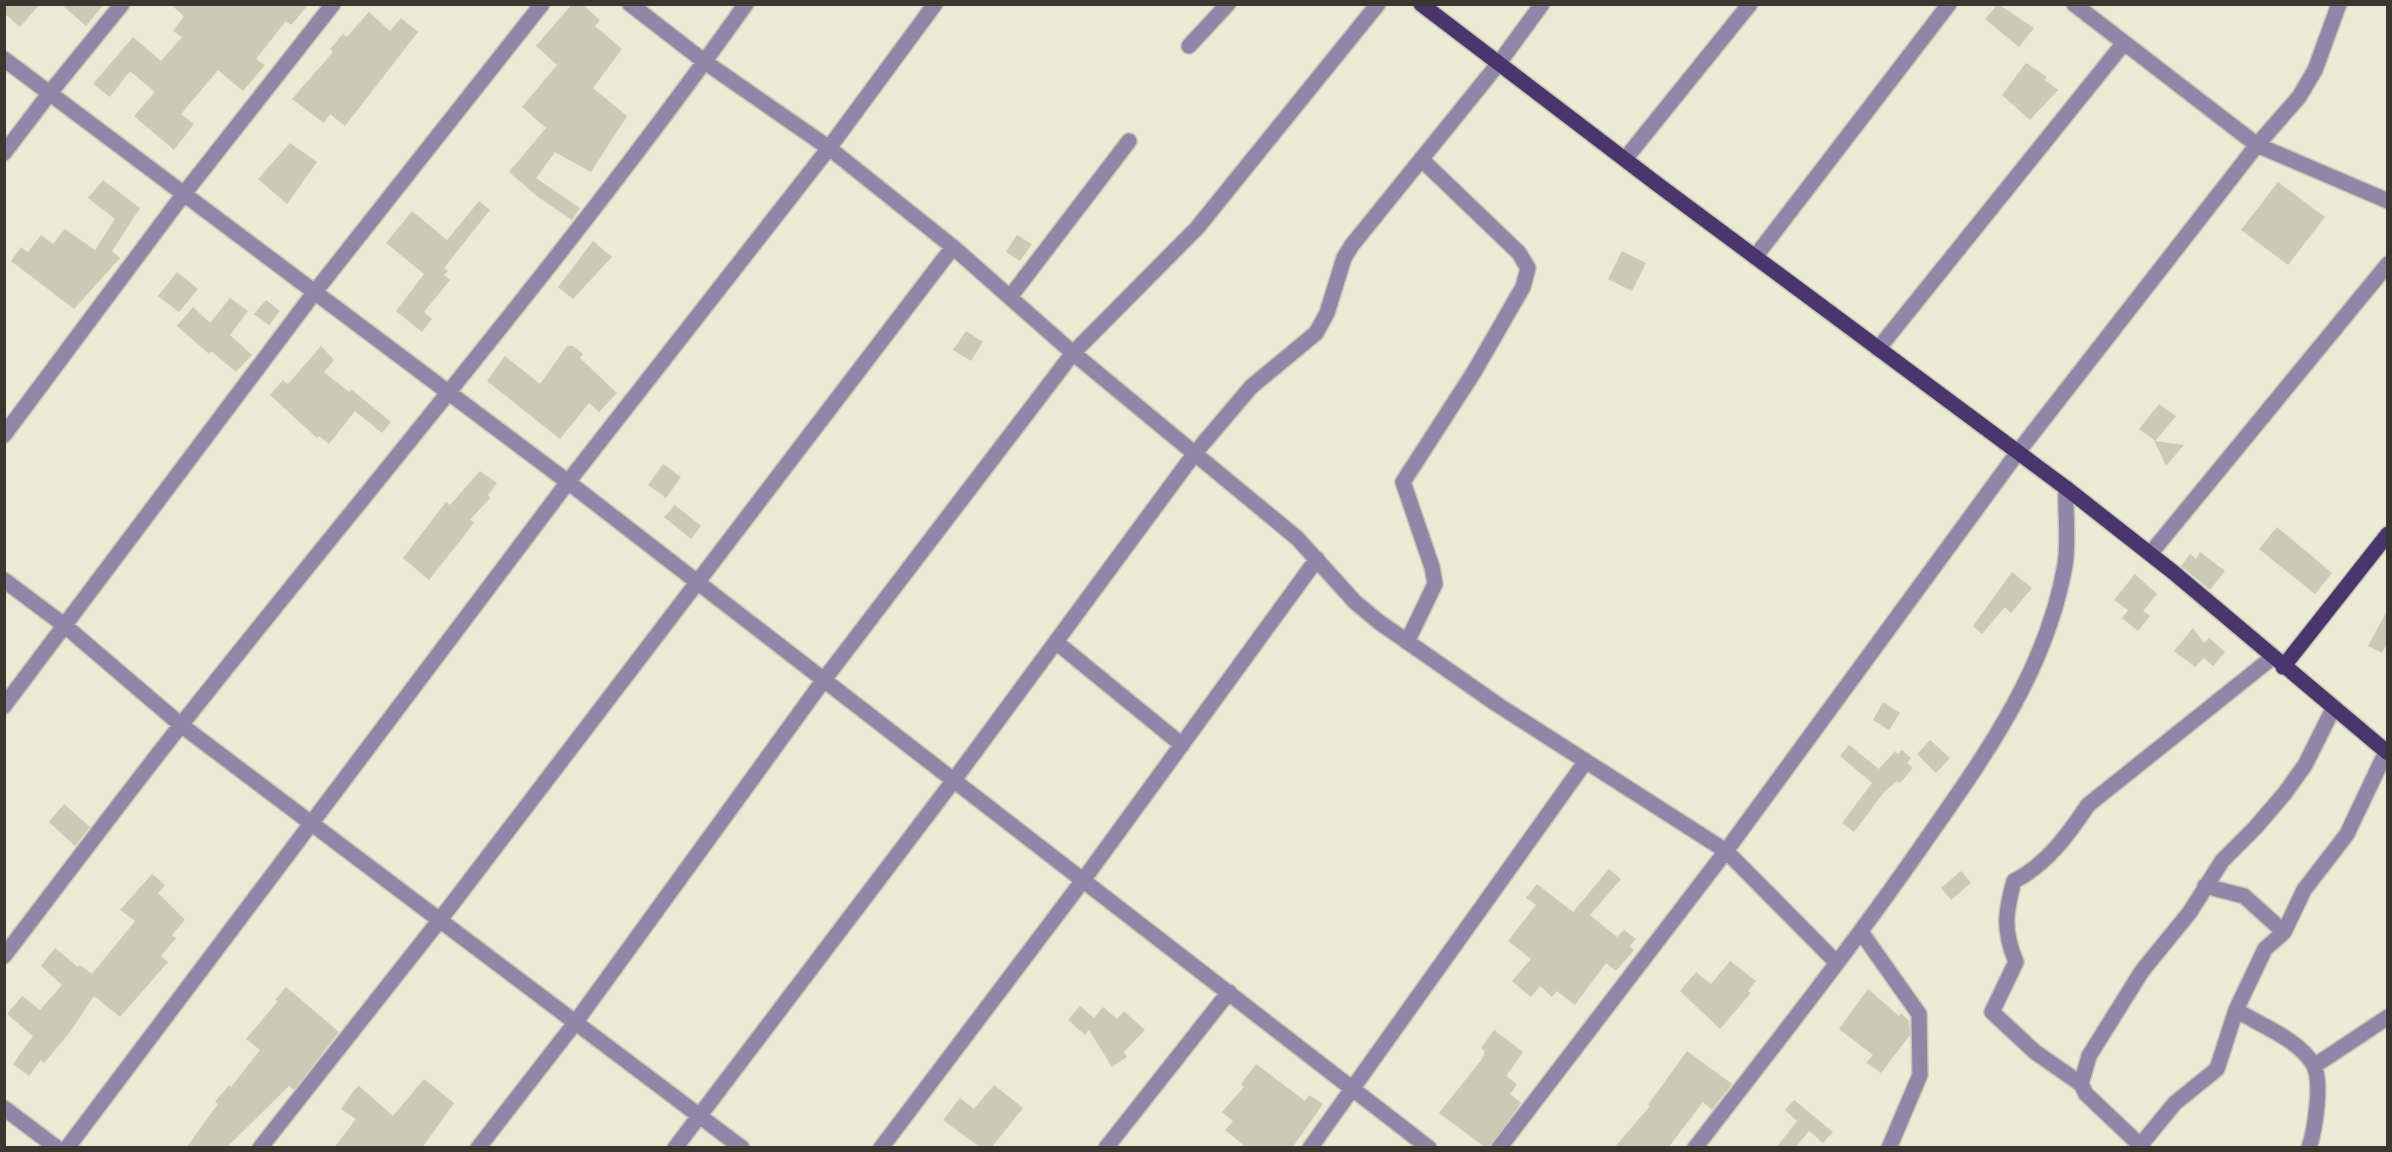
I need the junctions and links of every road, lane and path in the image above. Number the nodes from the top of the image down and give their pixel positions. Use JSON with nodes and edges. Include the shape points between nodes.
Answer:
{"nodes":[{"id":1,"x":122,"y":4,"type":"edge"},
{"id":2,"x":333,"y":4,"type":"edge"},
{"id":3,"x":542,"y":4,"type":"edge"},
{"id":4,"x":630,"y":4,"type":"edge"},
{"id":5,"x":746,"y":4,"type":"edge"},
{"id":6,"x":935,"y":4,"type":"edge"},
{"id":7,"x":1227,"y":4,"type":"edge"},
{"id":8,"x":1377,"y":4,"type":"edge"},
{"id":9,"x":1421,"y":4,"type":"edge"},
{"id":10,"x":1542,"y":4,"type":"edge"},
{"id":11,"x":1749,"y":4,"type":"edge"},
{"id":12,"x":1949,"y":4,"type":"edge"},
{"id":13,"x":2074,"y":4,"type":"edge"},
{"id":14,"x":2338,"y":4,"type":"edge"},
{"id":15,"x":2124,"y":43,"type":"junction"},
{"id":16,"x":1189,"y":46,"type":"dead end"},
{"id":17,"x":4,"y":60,"type":"edge"},
{"id":18,"x":705,"y":62,"type":"junction"},
{"id":19,"x":1499,"y":63,"type":"junction"},
{"id":20,"x":49,"y":94,"type":"junction"},
{"id":21,"x":1129,"y":141,"type":"dead end"},
{"id":22,"x":2257,"y":145,"type":"junction"},
{"id":23,"x":829,"y":148,"type":"junction"},
{"id":24,"x":4,"y":153,"type":"edge"},
{"id":25,"x":1421,"y":159,"type":"junction"},
{"id":26,"x":1625,"y":159,"type":"junction"},
{"id":27,"x":183,"y":195,"type":"junction"},
{"id":28,"x":2388,"y":201,"type":"edge"},
{"id":29,"x":952,"y":247,"type":"junction"},
{"id":30,"x":1755,"y":257,"type":"junction"},
{"id":31,"x":2388,"y":264,"type":"edge"},
{"id":32,"x":314,"y":293,"type":"junction"},
{"id":33,"x":1010,"y":297,"type":"junction"},
{"id":34,"x":1878,"y":349,"type":"junction"},
{"id":35,"x":1073,"y":353,"type":"junction"},
{"id":36,"x":449,"y":395,"type":"junction"},
{"id":37,"x":4,"y":435,"type":"edge"},
{"id":38,"x":2018,"y":452,"type":"junction"},
{"id":39,"x":1196,"y":453,"type":"junction"},
{"id":40,"x":568,"y":482,"type":"junction"},
{"id":41,"x":2066,"y":488,"type":"junction"},
{"id":42,"x":2388,"y":534,"type":"edge"},
{"id":43,"x":2150,"y":554,"type":"junction"},
{"id":44,"x":1317,"y":559,"type":"junction"},
{"id":45,"x":4,"y":580,"type":"edge"},
{"id":46,"x":697,"y":582,"type":"junction"},
{"id":47,"x":63,"y":625,"type":"junction"},
{"id":48,"x":1056,"y":642,"type":"junction"},
{"id":49,"x":1407,"y":642,"type":"junction"},
{"id":50,"x":2278,"y":662,"type":"junction"},
{"id":51,"x":823,"y":681,"type":"junction"},
{"id":52,"x":4,"y":706,"type":"edge"},
{"id":53,"x":2333,"y":709,"type":"junction"},
{"id":54,"x":181,"y":725,"type":"junction"},
{"id":55,"x":1182,"y":745,"type":"junction"},
{"id":56,"x":2387,"y":753,"type":"edge"},
{"id":57,"x":1586,"y":761,"type":"junction"},
{"id":58,"x":954,"y":780,"type":"junction"},
{"id":59,"x":311,"y":825,"type":"junction"},
{"id":60,"x":1726,"y":851,"type":"junction"},
{"id":61,"x":1084,"y":879,"type":"junction"},
{"id":62,"x":2205,"y":886,"type":"junction"},
{"id":63,"x":439,"y":921,"type":"junction"},
{"id":64,"x":1861,"y":932,"type":"junction"},
{"id":65,"x":2284,"y":932,"type":"junction"},
{"id":66,"x":4,"y":956,"type":"edge"},
{"id":67,"x":1837,"y":963,"type":"junction"},
{"id":68,"x":1229,"y":992,"type":"junction"},
{"id":69,"x":2236,"y":1010,"type":"junction"},
{"id":70,"x":2388,"y":1017,"type":"edge"},
{"id":71,"x":575,"y":1023,"type":"junction"},
{"id":72,"x":2314,"y":1066,"type":"junction"},
{"id":73,"x":2081,"y":1084,"type":"junction"},
{"id":74,"x":1354,"y":1089,"type":"junction"},
{"id":75,"x":4,"y":1108,"type":"edge"},
{"id":76,"x":699,"y":1116,"type":"junction"},
{"id":77,"x":2140,"y":1147,"type":"edge"},
{"id":78,"x":57,"y":1148,"type":"edge"},
{"id":79,"x":67,"y":1148,"type":"edge"},
{"id":80,"x":260,"y":1148,"type":"edge"},
{"id":81,"x":478,"y":1148,"type":"edge"},
{"id":82,"x":675,"y":1148,"type":"edge"},
{"id":83,"x":741,"y":1148,"type":"edge"},
{"id":84,"x":881,"y":1148,"type":"edge"},
{"id":85,"x":1106,"y":1148,"type":"edge"},
{"id":86,"x":1310,"y":1148,"type":"edge"},
{"id":87,"x":1429,"y":1148,"type":"edge"},
{"id":88,"x":1499,"y":1148,"type":"edge"},
{"id":89,"x":1695,"y":1148,"type":"edge"},
{"id":90,"x":1890,"y":1148,"type":"edge"},
{"id":91,"x":2309,"y":1148,"type":"edge"}],
"edges":[{"from":1,"to":20,"type":"street"},
{"from":2,"to":27,"type":"street"},
{"from":3,"to":32,"type":"street"},
{"from":4,"to":18,"type":"street"},
{"from":5,"to":18,"type":"street"},
{"from":6,"to":23,"type":"street"},
{"from":7,"to":16,"type":"street"},
{"from":8,"to":35,"type":"street","via":[[1197,228]]},
{"from":9,"to":19,"type":"main road"},
{"from":10,"to":19,"type":"street"},
{"from":11,"to":26,"type":"street"},
{"from":12,"to":30,"type":"street"},
{"from":13,"to":15,"type":"street"},
{"from":14,"to":22,"type":"street","via":[[2315,70],[2299,97]]},
{"from":15,"to":22,"type":"street"},
{"from":15,"to":34,"type":"street"},
{"from":17,"to":20,"type":"street"},
{"from":18,"to":23,"type":"street"},
{"from":18,"to":36,"type":"street"},
{"from":19,"to":25,"type":"street"},
{"from":19,"to":26,"type":"main road"},
{"from":20,"to":24,"type":"street"},
{"from":20,"to":27,"type":"street"},
{"from":21,"to":33,"type":"street"},
{"from":22,"to":28,"type":"street"},
{"from":22,"to":38,"type":"street"},
{"from":23,"to":29,"type":"street"},
{"from":23,"to":40,"type":"street"},
{"from":25,"to":39,"type":"street","via":[[1348,252],[1316,333],[1251,387]]},
{"from":25,"to":49,"type":"street","via":[[1519,253],[1528,268],[1523,287],[1474,372],[1403,482],[1435,584]]},
{"from":26,"to":30,"type":"main road"},
{"from":27,"to":32,"type":"street"},
{"from":27,"to":37,"type":"street"},
{"from":29,"to":33,"type":"street"},
{"from":29,"to":46,"type":"street"},
{"from":30,"to":34,"type":"main road"},
{"from":31,"to":43,"type":"street"},
{"from":32,"to":36,"type":"street"},
{"from":32,"to":47,"type":"street"},
{"from":33,"to":35,"type":"street"},
{"from":34,"to":38,"type":"main road"},
{"from":35,"to":39,"type":"street"},
{"from":35,"to":51,"type":"street"},
{"from":36,"to":40,"type":"street"},
{"from":36,"to":54,"type":"street"},
{"from":38,"to":41,"type":"main road"},
{"from":38,"to":60,"type":"street"},
{"from":39,"to":44,"type":"street"},
{"from":39,"to":48,"type":"street"},
{"from":40,"to":46,"type":"street"},
{"from":40,"to":59,"type":"street"},
{"from":41,"to":43,"type":"main road"},
{"from":41,"to":64,"type":"street","via":[[2065,564],[2049,625],[2030,673],[1997,739]]},
{"from":42,"to":50,"type":"main road"},
{"from":43,"to":50,"type":"main road"},
{"from":44,"to":49,"type":"street","via":[[1355,602]]},
{"from":44,"to":55,"type":"street"},
{"from":45,"to":47,"type":"street"},
{"from":46,"to":51,"type":"street"},
{"from":46,"to":63,"type":"street"},
{"from":47,"to":52,"type":"street"},
{"from":47,"to":54,"type":"street"},
{"from":48,"to":55,"type":"street"},
{"from":48,"to":58,"type":"street"},
{"from":49,"to":57,"type":"street"},
{"from":50,"to":53,"type":"main road"},
{"from":50,"to":73,"type":"street","via":[[2088,806],[2069,834],[2034,871],[2014,881],[2006,910],[2006,938],[2016,962],[1992,1012],[2035,1052]]},
{"from":51,"to":58,"type":"street"},
{"from":51,"to":71,"type":"street"},
{"from":53,"to":56,"type":"main road"},
{"from":53,"to":62,"type":"street","via":[[2305,765],[2285,793],[2222,861]]},
{"from":54,"to":59,"type":"street"},
{"from":54,"to":66,"type":"street"},
{"from":55,"to":61,"type":"street"},
{"from":56,"to":65,"type":"street","via":[[2347,834],[2304,890]]},
{"from":57,"to":60,"type":"street"},
{"from":57,"to":74,"type":"street"},
{"from":58,"to":61,"type":"street"},
{"from":58,"to":76,"type":"street"},
{"from":59,"to":63,"type":"street"},
{"from":59,"to":79,"type":"street"},
{"from":60,"to":67,"type":"street"},
{"from":60,"to":88,"type":"street"},
{"from":61,"to":68,"type":"street"},
{"from":61,"to":84,"type":"street"},
{"from":62,"to":65,"type":"street","via":[[2244,896]]},
{"from":62,"to":73,"type":"street","via":[[2190,912],[2142,971],[2090,1056]]},
{"from":63,"to":71,"type":"street"},
{"from":63,"to":80,"type":"street"},
{"from":64,"to":67,"type":"street"},
{"from":64,"to":90,"type":"street","via":[[1919,1014],[1920,1075]]},
{"from":65,"to":69,"type":"street","via":[[2265,949]]},
{"from":67,"to":89,"type":"street"},
{"from":68,"to":74,"type":"street"},
{"from":68,"to":85,"type":"street"},
{"from":69,"to":72,"type":"street","via":[[2299,1048]]},
{"from":69,"to":77,"type":"street","via":[[2217,1069],[2175,1103]]},
{"from":70,"to":72,"type":"street"},
{"from":71,"to":76,"type":"street"},
{"from":71,"to":81,"type":"street"},
{"from":72,"to":91,"type":"street","via":[[2316,1128]]},
{"from":73,"to":77,"type":"street","via":[[2086,1094]]},
{"from":74,"to":86,"type":"street"},
{"from":74,"to":87,"type":"street"},
{"from":75,"to":78,"type":"street"},
{"from":76,"to":82,"type":"street"},
{"from":76,"to":83,"type":"street"}]}
